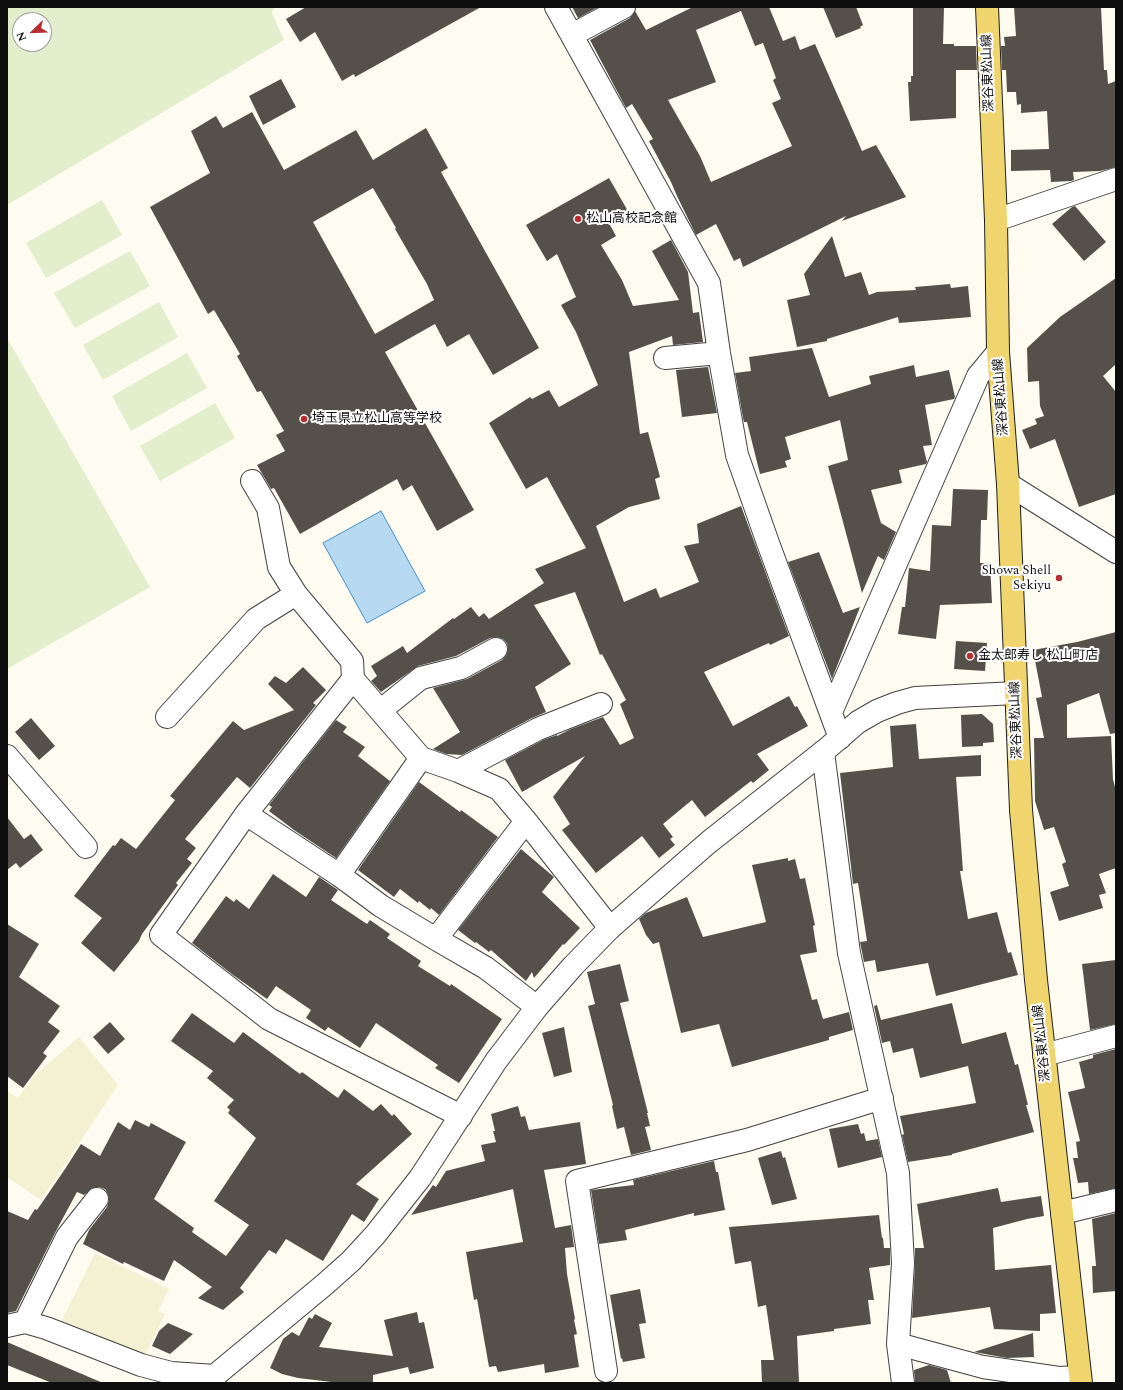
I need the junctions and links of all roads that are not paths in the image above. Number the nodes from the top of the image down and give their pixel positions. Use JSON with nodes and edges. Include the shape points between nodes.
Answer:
{"nodes":[{"id":1,"x":556,"y":7,"type":"edge"},
{"id":2,"x":624,"y":7,"type":"edge"},
{"id":3,"x":987,"y":7,"type":"edge"},
{"id":4,"x":572,"y":35,"type":"junction"},
{"id":5,"x":1116,"y":179,"type":"edge"},
{"id":6,"x":996,"y":220,"type":"junction"},
{"id":7,"x":998,"y":352,"type":"junction"},
{"id":8,"x":719,"y":353,"type":"junction"},
{"id":9,"x":665,"y":358,"type":"dead end"},
{"id":10,"x":252,"y":481,"type":"dead end"},
{"id":11,"x":1008,"y":484,"type":"junction"},
{"id":12,"x":1116,"y":552,"type":"edge"},
{"id":13,"x":296,"y":594,"type":"junction"},
{"id":14,"x":496,"y":649,"type":"dead end"},
{"id":15,"x":354,"y":679,"type":"junction"},
{"id":16,"x":1016,"y":693,"type":"junction"},
{"id":17,"x":601,"y":704,"type":"dead end"},
{"id":18,"x":381,"y":710,"type":"junction"},
{"id":19,"x":831,"y":712,"type":"junction"},
{"id":20,"x":168,"y":717,"type":"dead end"},
{"id":21,"x":840,"y":738,"type":"junction"},
{"id":22,"x":823,"y":752,"type":"junction"},
{"id":23,"x":7,"y":756,"type":"edge"},
{"id":24,"x":422,"y":758,"type":"junction"},
{"id":25,"x":458,"y":771,"type":"junction"},
{"id":26,"x":246,"y":814,"type":"junction"},
{"id":27,"x":526,"y":821,"type":"junction"},
{"id":28,"x":86,"y":847,"type":"dead end"},
{"id":29,"x":339,"y":875,"type":"junction"},
{"id":30,"x":610,"y":928,"type":"junction"},
{"id":31,"x":436,"y":940,"type":"junction"},
{"id":32,"x":537,"y":1007,"type":"junction"},
{"id":33,"x":1116,"y":1036,"type":"edge"},
{"id":34,"x":1044,"y":1055,"type":"junction"},
{"id":35,"x":882,"y":1098,"type":"junction"},
{"id":36,"x":461,"y":1116,"type":"junction"},
{"id":37,"x":97,"y":1199,"type":"dead end"},
{"id":38,"x":1116,"y":1200,"type":"edge"},
{"id":39,"x":1062,"y":1213,"type":"junction"},
{"id":40,"x":16,"y":1324,"type":"edge"},
{"id":41,"x":898,"y":1344,"type":"junction"},
{"id":42,"x":606,"y":1371,"type":"dead end"},
{"id":43,"x":210,"y":1379,"type":"edge"},
{"id":44,"x":1080,"y":1380,"type":"edge"},
{"id":45,"x":902,"y":1383,"type":"edge"}],
"edges":[{"from":1,"to":4,"type":"street"},
{"from":2,"to":4,"type":"street"},
{"from":3,"to":6,"type":"main road","name":"深谷東松山線"},
{"from":4,"to":8,"type":"street","via":[[709,282]]},
{"from":5,"to":6,"type":"street"},
{"from":6,"to":7,"type":"main road","name":"深谷東松山線"},
{"from":7,"to":11,"type":"main road","name":"深谷東松山線"},
{"from":7,"to":19,"type":"street","via":[[978,376]]},
{"from":8,"to":9,"type":"street"},
{"from":8,"to":19,"type":"street","via":[[737,455]]},
{"from":10,"to":13,"type":"street","via":[[268,508],[279,567]]},
{"from":11,"to":12,"type":"street"},
{"from":11,"to":16,"type":"main road","name":"深谷東松山線"},
{"from":13,"to":15,"type":"street","via":[[352,661]]},
{"from":13,"to":20,"type":"street","via":[[256,619]]},
{"from":14,"to":18,"type":"street","via":[[461,668],[420,678]]},
{"from":15,"to":18,"type":"street"},
{"from":15,"to":26,"type":"street"},
{"from":16,"to":21,"type":"street","via":[[915,698],[876,711]]},
{"from":16,"to":34,"type":"main road","name":"深谷東松山線","via":[[1021,810]]},
{"from":17,"to":25,"type":"street","via":[[538,729]]},
{"from":18,"to":24,"type":"street"},
{"from":19,"to":21,"type":"street"},
{"from":21,"to":22,"type":"street"},
{"from":22,"to":30,"type":"street","via":[[709,842]]},
{"from":22,"to":35,"type":"street","via":[[848,953]]},
{"from":23,"to":28,"type":"street"},
{"from":24,"to":25,"type":"street"},
{"from":24,"to":29,"type":"street"},
{"from":25,"to":27,"type":"street","via":[[499,789]]},
{"from":26,"to":29,"type":"street"},
{"from":26,"to":36,"type":"street","via":[[161,935],[269,1019]]},
{"from":27,"to":30,"type":"street"},
{"from":27,"to":31,"type":"street"},
{"from":29,"to":31,"type":"street","via":[[381,906]]},
{"from":30,"to":32,"type":"street"},
{"from":31,"to":32,"type":"street","via":[[486,968]]},
{"from":32,"to":36,"type":"street","via":[[496,1060]]},
{"from":33,"to":34,"type":"street"},
{"from":34,"to":39,"type":"main road","name":"深谷東松山線"},
{"from":35,"to":41,"type":"street","via":[[898,1173],[903,1263]]},
{"from":35,"to":42,"type":"street","via":[[747,1140],[577,1181]]},
{"from":36,"to":43,"type":"street","via":[[420,1178],[366,1246],[324,1285]]},
{"from":37,"to":40,"type":"street","via":[[67,1237]]},
{"from":38,"to":39,"type":"street"},
{"from":39,"to":44,"type":"main road","name":"深谷東松山線"},
{"from":40,"to":43,"type":"street","via":[[46,1328],[141,1365]]},
{"from":41,"to":44,"type":"street","via":[[983,1367]]},
{"from":41,"to":45,"type":"street"}]}
